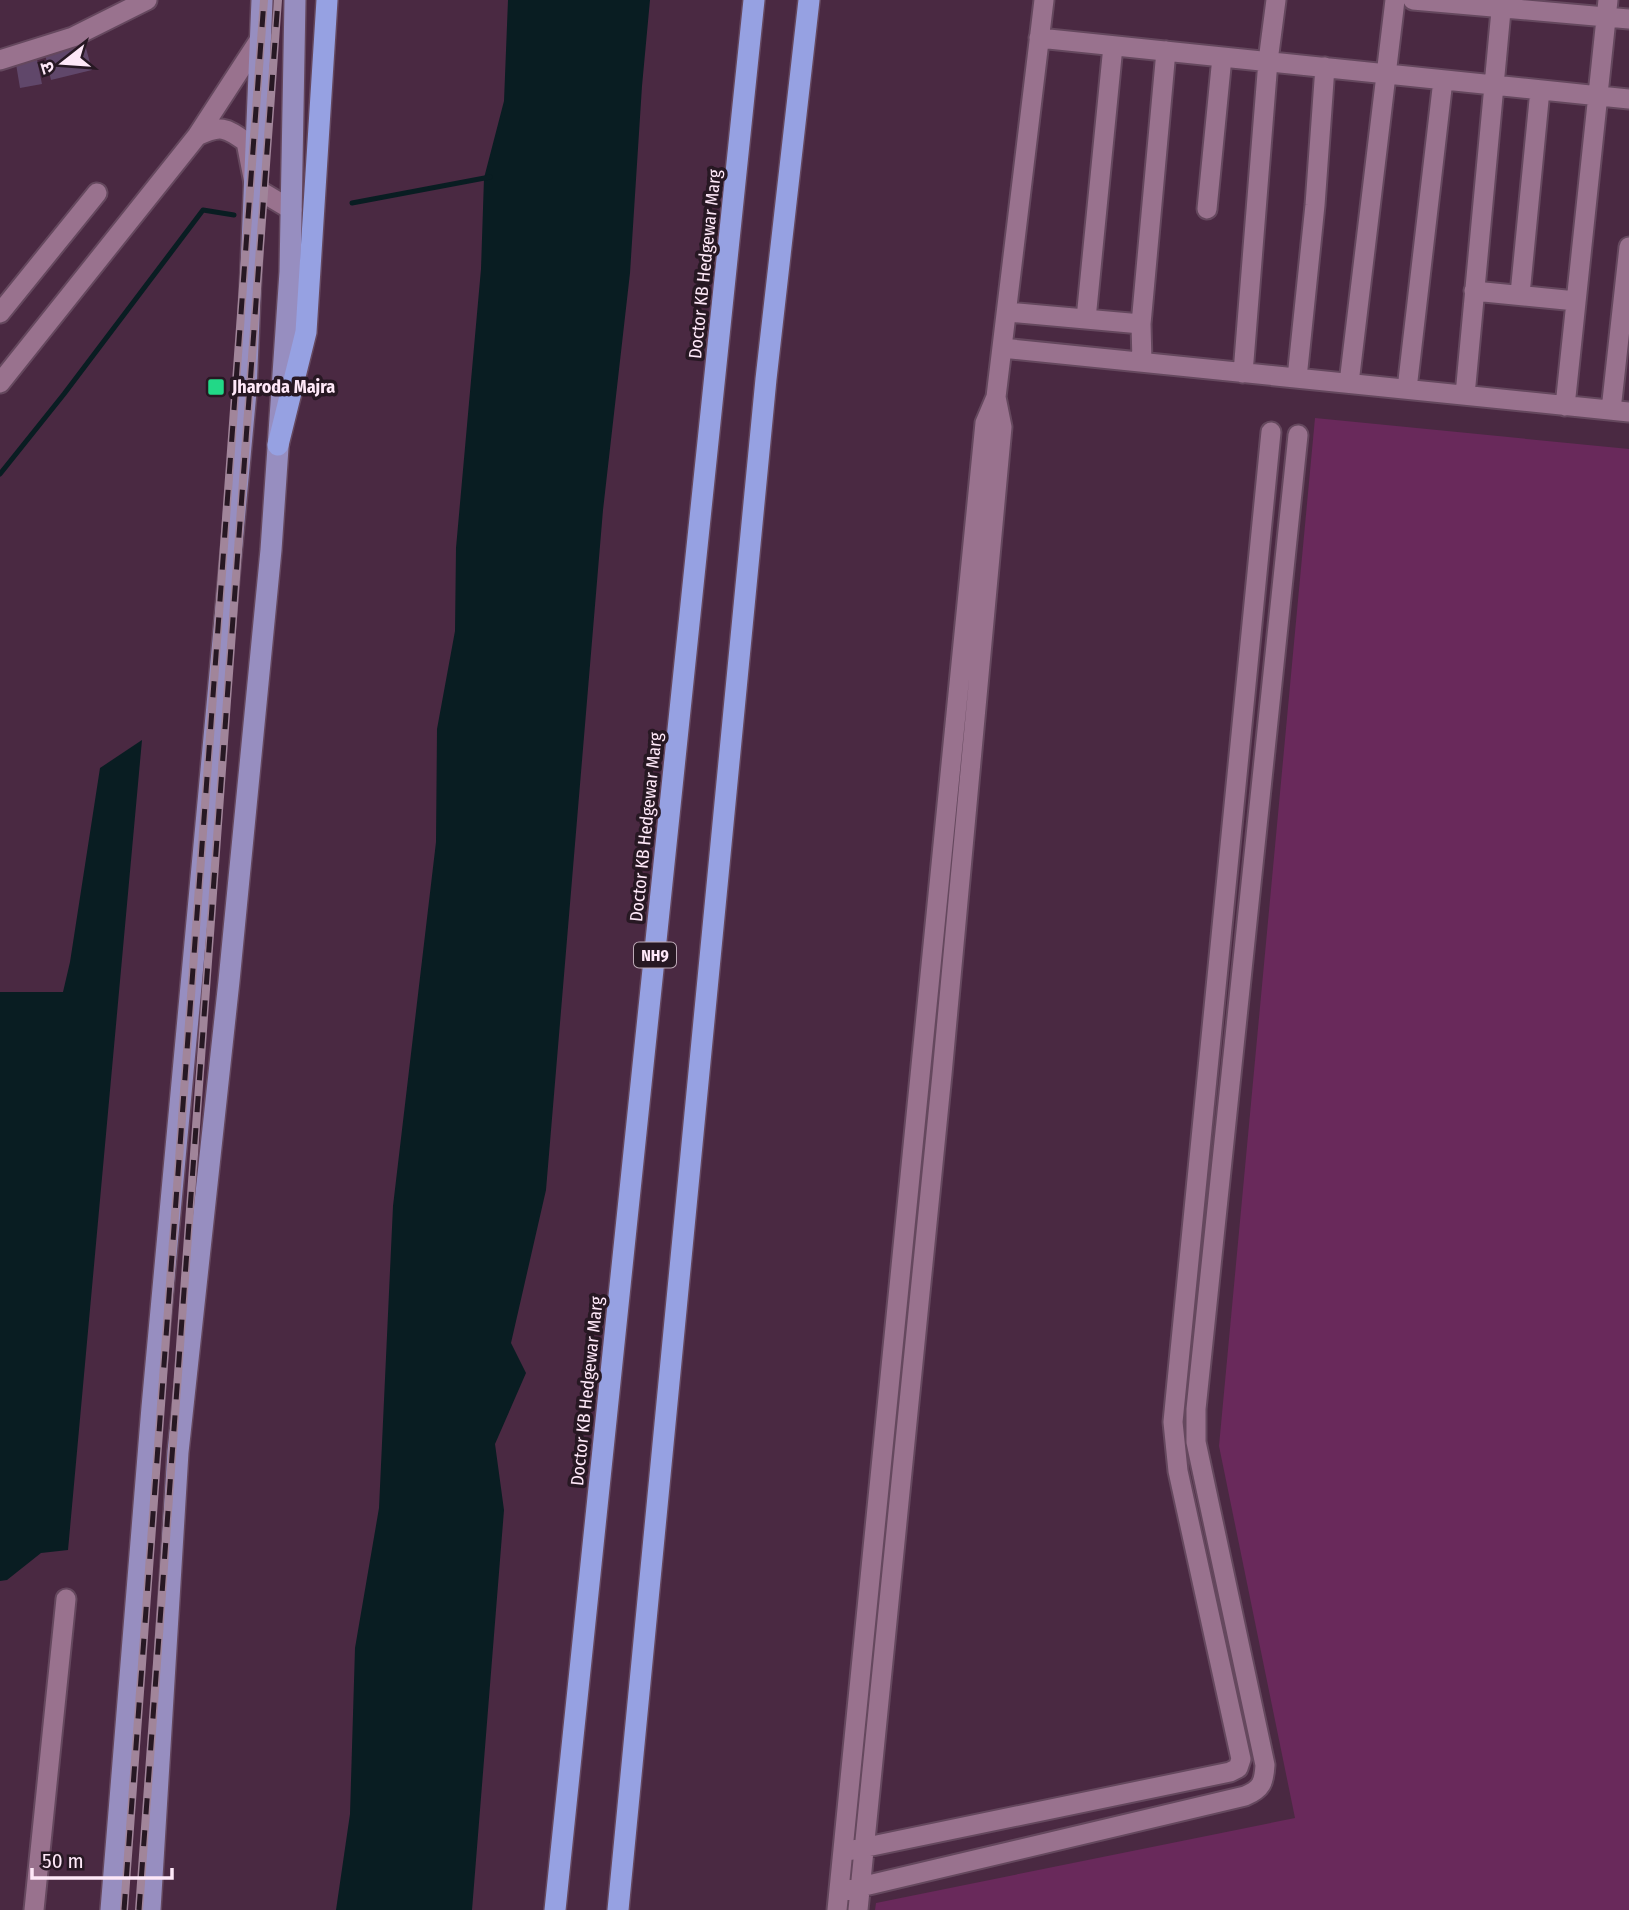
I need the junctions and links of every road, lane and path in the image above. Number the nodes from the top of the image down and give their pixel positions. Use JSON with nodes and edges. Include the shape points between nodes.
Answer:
{"nodes":[{"id":1,"x":147,"y":0,"type":"edge"},
{"id":2,"x":262,"y":0,"type":"edge"},
{"id":3,"x":295,"y":0,"type":"edge"},
{"id":4,"x":327,"y":0,"type":"edge"},
{"id":5,"x":754,"y":0,"type":"edge"},
{"id":6,"x":809,"y":0,"type":"edge"},
{"id":7,"x":1044,"y":0,"type":"edge"},
{"id":8,"x":1276,"y":0,"type":"edge"},
{"id":9,"x":1395,"y":0,"type":"edge"},
{"id":10,"x":1413,"y":0,"type":"edge"},
{"id":11,"x":1445,"y":1,"type":"edge"},
{"id":12,"x":1501,"y":4,"type":"edge"},
{"id":13,"x":1549,"y":6,"type":"edge"},
{"id":14,"x":1607,"y":8,"type":"edge"},
{"id":15,"x":1629,"y":19,"type":"edge"},
{"id":16,"x":262,"y":36,"type":"junction"},
{"id":17,"x":1040,"y":38,"type":"junction"},
{"id":18,"x":1113,"y":46,"type":"junction"},
{"id":19,"x":1166,"y":51,"type":"junction"},
{"id":20,"x":1223,"y":57,"type":"junction"},
{"id":21,"x":0,"y":60,"type":"edge"},
{"id":22,"x":1268,"y":61,"type":"junction"},
{"id":23,"x":1325,"y":67,"type":"junction"},
{"id":24,"x":1386,"y":74,"type":"junction"},
{"id":25,"x":1443,"y":80,"type":"junction"},
{"id":26,"x":1493,"y":85,"type":"junction"},
{"id":27,"x":1541,"y":90,"type":"junction"},
{"id":28,"x":1598,"y":95,"type":"junction"},
{"id":29,"x":1629,"y":99,"type":"edge"},
{"id":30,"x":197,"y":135,"type":"junction"},
{"id":31,"x":255,"y":188,"type":"junction"},
{"id":32,"x":97,"y":193,"type":"dead end"},
{"id":33,"x":292,"y":209,"type":"junction"},
{"id":34,"x":1207,"y":209,"type":"dead end"},
{"id":35,"x":1629,"y":247,"type":"edge"},
{"id":36,"x":1474,"y":291,"type":"junction"},
{"id":37,"x":1520,"y":294,"type":"junction"},
{"id":38,"x":1576,"y":301,"type":"junction"},
{"id":39,"x":1007,"y":312,"type":"junction"},
{"id":40,"x":0,"y":313,"type":"edge"},
{"id":41,"x":1086,"y":319,"type":"junction"},
{"id":42,"x":1141,"y":324,"type":"junction"},
{"id":43,"x":1002,"y":348,"type":"junction"},
{"id":44,"x":1142,"y":362,"type":"junction"},
{"id":45,"x":1243,"y":373,"type":"junction"},
{"id":46,"x":1297,"y":378,"type":"junction"},
{"id":47,"x":0,"y":383,"type":"edge"},
{"id":48,"x":1349,"y":383,"type":"junction"},
{"id":49,"x":1407,"y":389,"type":"junction"},
{"id":50,"x":1465,"y":395,"type":"junction"},
{"id":51,"x":996,"y":397,"type":"junction"},
{"id":52,"x":1564,"y":406,"type":"junction"},
{"id":53,"x":1620,"y":411,"type":"edge"},
{"id":54,"x":1270,"y":432,"type":"dead end"},
{"id":55,"x":1298,"y":435,"type":"dead end"},
{"id":56,"x":278,"y":444,"type":"junction"},
{"id":57,"x":66,"y":1599,"type":"dead end"},
{"id":58,"x":864,"y":1847,"type":"junction"},
{"id":59,"x":843,"y":1852,"type":"junction"},
{"id":60,"x":860,"y":1886,"type":"junction"},
{"id":61,"x":838,"y":1901,"type":"edge"},
{"id":62,"x":34,"y":1910,"type":"edge"},
{"id":63,"x":111,"y":1910,"type":"edge"},
{"id":64,"x":150,"y":1910,"type":"edge"},
{"id":65,"x":555,"y":1910,"type":"edge"},
{"id":66,"x":618,"y":1910,"type":"edge"},
{"id":67,"x":858,"y":1910,"type":"edge"}],
"edges":[{"from":1,"to":21,"type":"street","via":[[73,37]]},
{"from":2,"to":16,"type":"main road"},
{"from":3,"to":33,"type":"main road"},
{"from":4,"to":56,"type":"highway","via":[[306,332]]},
{"from":5,"to":65,"type":"highway","name":"Doctor KB Hedgewar Marg","number":"NH9"},
{"from":6,"to":66,"type":"highway","via":[[765,393]]},
{"from":7,"to":17,"type":"street"},
{"from":8,"to":22,"type":"street"},
{"from":9,"to":24,"type":"street"},
{"from":10,"to":11,"type":"street"},
{"from":11,"to":12,"type":"street"},
{"from":12,"to":13,"type":"street"},
{"from":12,"to":26,"type":"street"},
{"from":13,"to":14,"type":"street"},
{"from":14,"to":15,"type":"street"},
{"from":14,"to":28,"type":"street"},
{"from":16,"to":30,"type":"street"},
{"from":16,"to":31,"type":"main road"},
{"from":17,"to":18,"type":"street"},
{"from":17,"to":39,"type":"street"},
{"from":18,"to":19,"type":"street"},
{"from":18,"to":41,"type":"street"},
{"from":19,"to":20,"type":"street"},
{"from":19,"to":42,"type":"street"},
{"from":20,"to":22,"type":"street"},
{"from":20,"to":34,"type":"street"},
{"from":22,"to":23,"type":"street"},
{"from":22,"to":45,"type":"street"},
{"from":23,"to":24,"type":"street"},
{"from":23,"to":46,"type":"street"},
{"from":24,"to":25,"type":"street"},
{"from":24,"to":48,"type":"street"},
{"from":25,"to":26,"type":"street"},
{"from":25,"to":49,"type":"street"},
{"from":26,"to":27,"type":"street"},
{"from":26,"to":36,"type":"street"},
{"from":27,"to":28,"type":"street"},
{"from":27,"to":37,"type":"street"},
{"from":28,"to":29,"type":"street"},
{"from":28,"to":38,"type":"street"},
{"from":30,"to":31,"type":"street","via":[[215,127],[232,131],[246,142]]},
{"from":30,"to":47,"type":"street"},
{"from":31,"to":33,"type":"street"},
{"from":31,"to":63,"type":"main road","via":[[246,392]]},
{"from":32,"to":40,"type":"street"},
{"from":33,"to":56,"type":"main road"},
{"from":35,"to":53,"type":"street"},
{"from":36,"to":37,"type":"street"},
{"from":36,"to":50,"type":"street"},
{"from":37,"to":38,"type":"street"},
{"from":38,"to":52,"type":"street"},
{"from":39,"to":41,"type":"street"},
{"from":39,"to":43,"type":"street"},
{"from":41,"to":42,"type":"street"},
{"from":42,"to":44,"type":"street"},
{"from":43,"to":44,"type":"street"},
{"from":43,"to":51,"type":"street"},
{"from":44,"to":45,"type":"street"},
{"from":45,"to":46,"type":"street"},
{"from":46,"to":48,"type":"street"},
{"from":48,"to":49,"type":"street"},
{"from":49,"to":50,"type":"street"},
{"from":50,"to":52,"type":"street"},
{"from":51,"to":58,"type":"street","via":[[1002,427]]},
{"from":51,"to":59,"type":"street","via":[[985,422]]},
{"from":52,"to":53,"type":"street"},
{"from":54,"to":58,"type":"street","via":[[1173,1422],[1178,1471],[1241,1759],[1238,1768],[1230,1772]]},
{"from":55,"to":60,"type":"street","via":[[1196,1409],[1196,1442],[1265,1765],[1264,1781],[1257,1791],[1245,1796]]},
{"from":56,"to":64,"type":"main road","via":[[178,1452]]},
{"from":57,"to":62,"type":"street"},
{"from":58,"to":59,"type":"street"},
{"from":58,"to":60,"type":"street"},
{"from":59,"to":61,"type":"street"},
{"from":60,"to":61,"type":"street"},
{"from":60,"to":67,"type":"street"}]}
